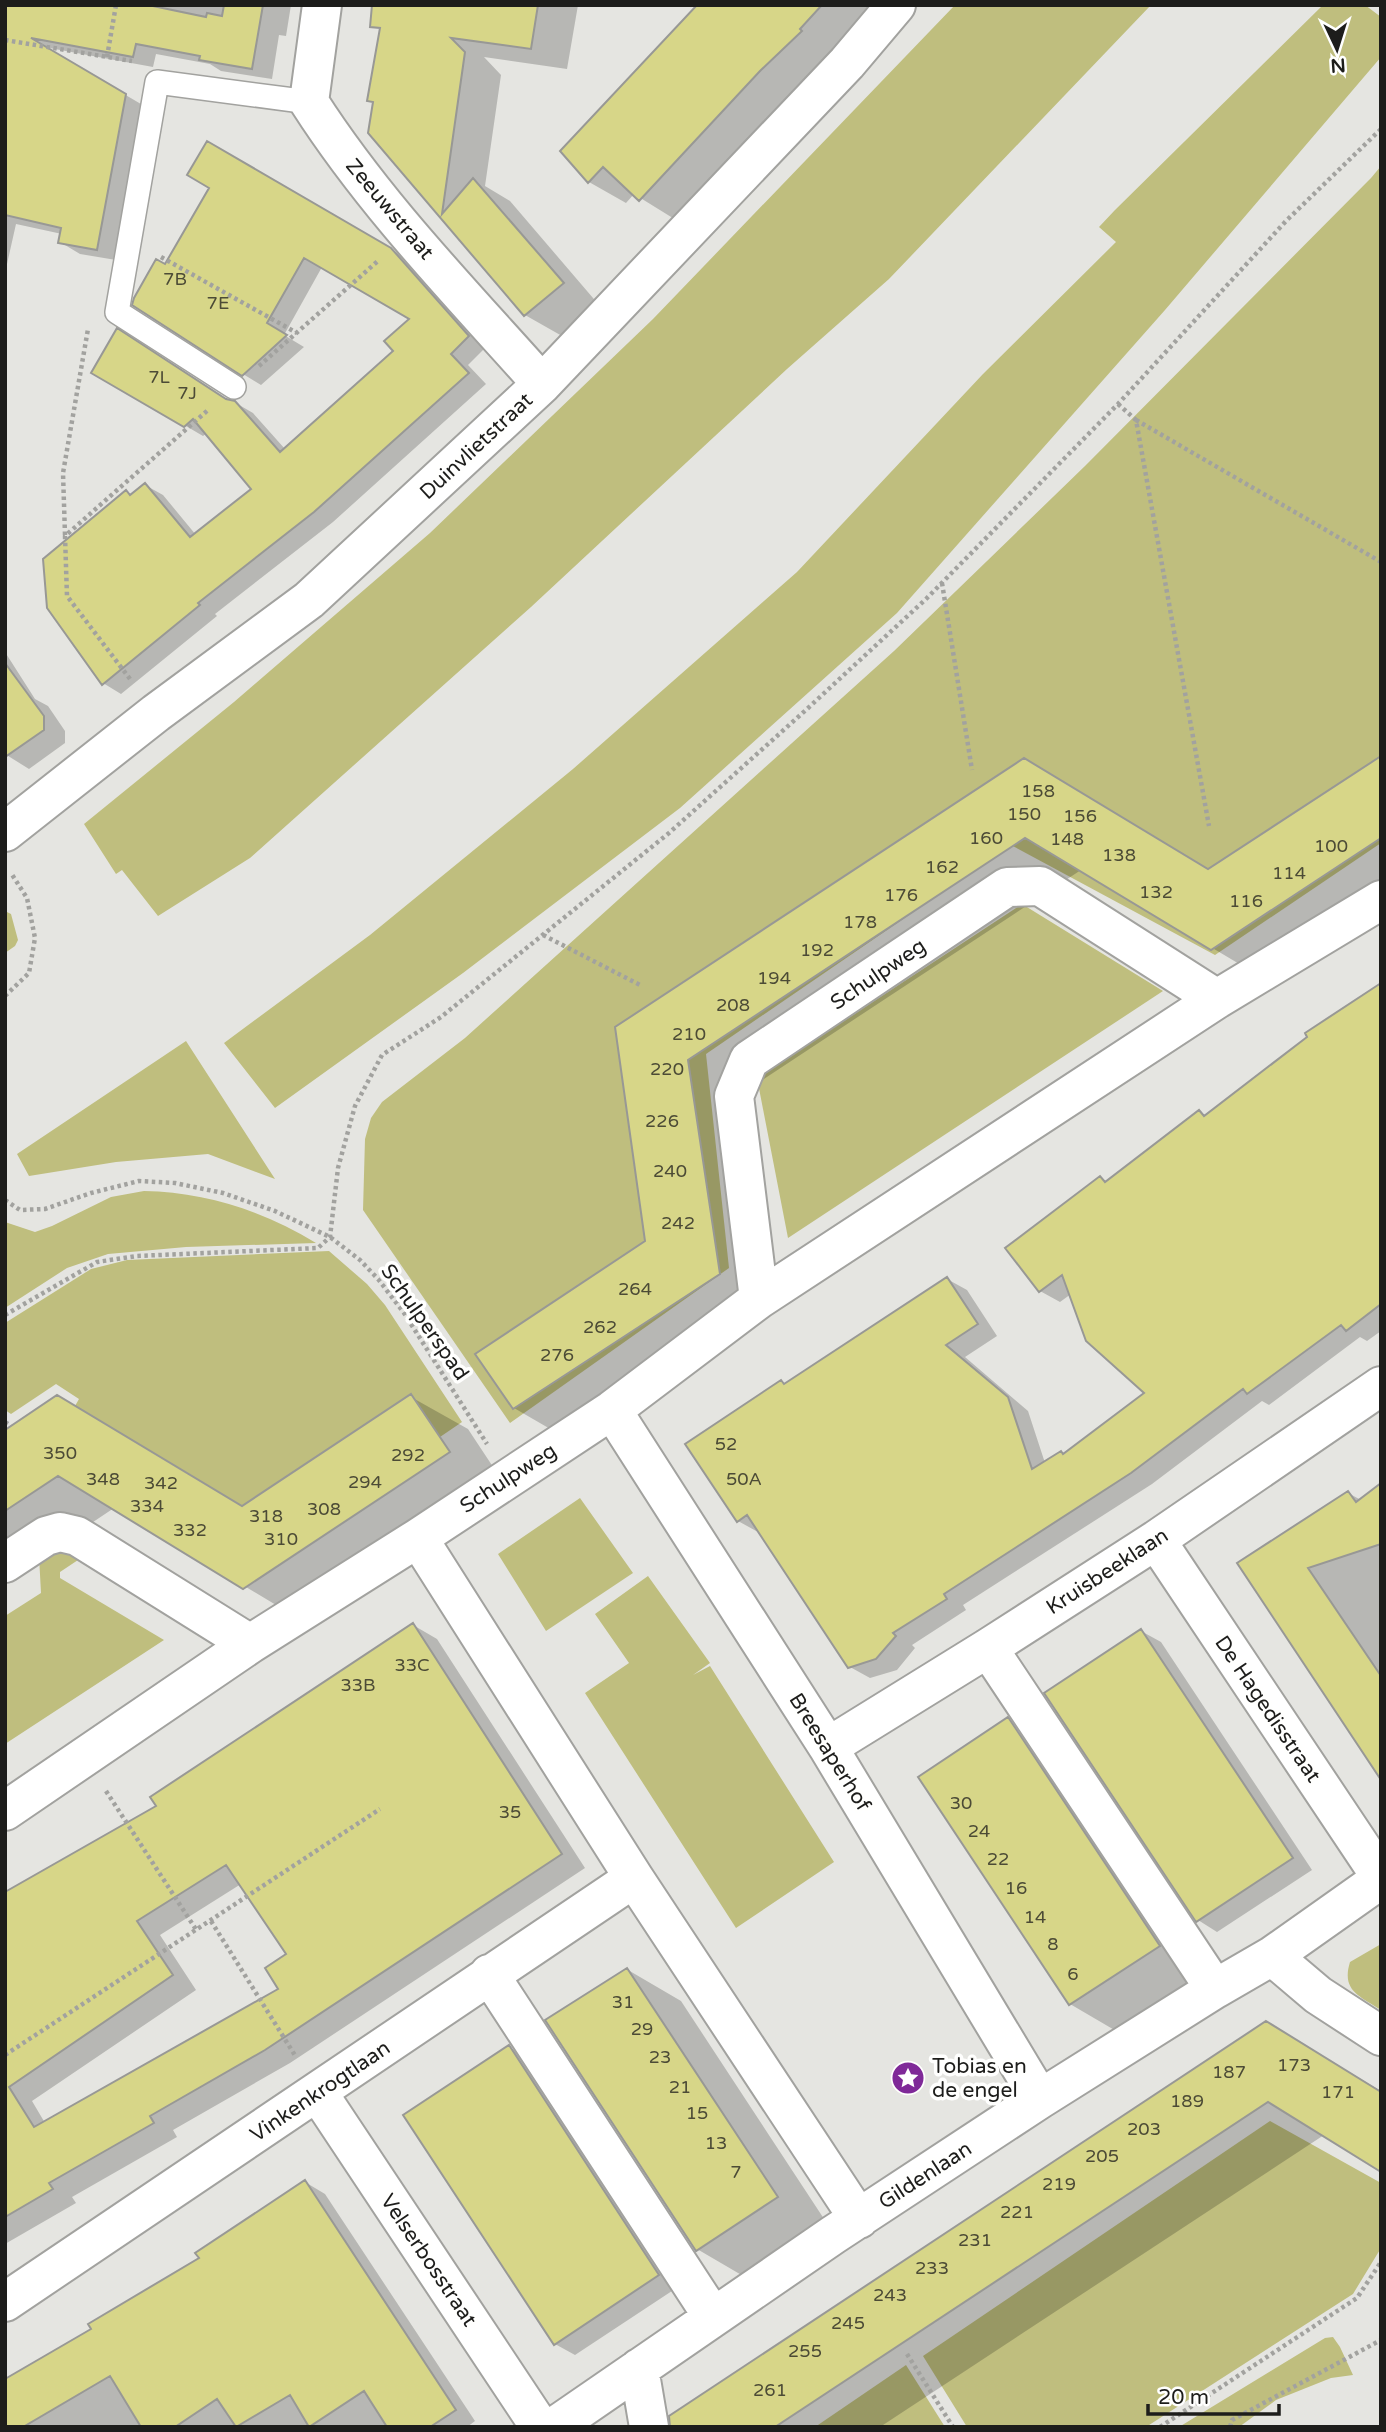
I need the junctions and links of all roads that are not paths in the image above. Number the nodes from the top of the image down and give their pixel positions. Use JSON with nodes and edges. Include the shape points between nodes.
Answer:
{"nodes":[{"id":1,"x":322,"y":5,"type":"edge"},
{"id":2,"x":896,"y":5,"type":"edge"},
{"id":3,"x":309,"y":103,"type":"junction"},
{"id":4,"x":542,"y":384,"type":"junction"},
{"id":5,"x":234,"y":387,"type":"road end"},
{"id":6,"x":8,"y":824,"type":"edge"},
{"id":7,"x":1381,"y":900,"type":"edge"},
{"id":8,"x":1217,"y":999,"type":"junction"},
{"id":9,"x":759,"y":1299,"type":"junction"},
{"id":10,"x":1381,"y":1386,"type":"edge"},
{"id":11,"x":612,"y":1410,"type":"junction"},
{"id":12,"x":418,"y":1538,"type":"junction"},
{"id":13,"x":1156,"y":1540,"type":"junction"},
{"id":14,"x":5,"y":1563,"type":"edge"},
{"id":15,"x":250,"y":1644,"type":"junction"},
{"id":16,"x":988,"y":1648,"type":"junction"},
{"id":17,"x":828,"y":1747,"type":"junction"},
{"id":18,"x":5,"y":1811,"type":"edge"},
{"id":19,"x":634,"y":1878,"type":"junction"},
{"id":20,"x":1381,"y":1878,"type":"edge"},
{"id":21,"x":1272,"y":1956,"type":"junction"},
{"id":22,"x":489,"y":1975,"type":"junction"},
{"id":23,"x":1215,"y":1989,"type":"junction"},
{"id":24,"x":1381,"y":2036,"type":"edge"},
{"id":25,"x":318,"y":2093,"type":"junction"},
{"id":26,"x":1040,"y":2099,"type":"junction"},
{"id":27,"x":859,"y":2219,"type":"junction"},
{"id":28,"x":5,"y":2302,"type":"edge"},
{"id":29,"x":713,"y":2317,"type":"junction"},
{"id":30,"x":639,"y":2368,"type":"junction"},
{"id":31,"x":540,"y":2427,"type":"edge"},
{"id":32,"x":554,"y":2427,"type":"edge"},
{"id":33,"x":649,"y":2427,"type":"edge"}],
"edges":[{"from":1,"to":3,"type":"street"},
{"from":2,"to":4,"type":"street","name":"Duinvlietstraat","via":[[847,63]]},
{"from":3,"to":4,"type":"street","name":"Zeeuwstraat","via":[[331,138],[408,234]]},
{"from":3,"to":5,"type":"lane","via":[[157,82],[117,312]]},
{"from":4,"to":6,"type":"street","name":"Duinvlietstraat","via":[[309,600]]},
{"from":7,"to":8,"type":"street","name":"Schulpweg"},
{"from":8,"to":9,"type":"street","name":"Schulpweg"},
{"from":8,"to":9,"type":"street","name":"Schulpweg","via":[[1040,886],[1007,887],[749,1060],[734,1096]]},
{"from":9,"to":11,"type":"street","name":"Schulpweg"},
{"from":10,"to":13,"type":"street","name":"Kruisbeeklaan"},
{"from":11,"to":12,"type":"street","name":"Schulpweg"},
{"from":11,"to":17,"type":"street","name":"Breesaperhof"},
{"from":12,"to":15,"type":"street","name":"Schulpweg"},
{"from":12,"to":19,"type":"street"},
{"from":13,"to":16,"type":"street","name":"Kruisbeeklaan"},
{"from":13,"to":20,"type":"street","name":"De Hagedisstraat"},
{"from":14,"to":15,"type":"street","via":[[46,1536],[60,1532],[77,1536]]},
{"from":15,"to":18,"type":"street","name":"Schulpweg"},
{"from":16,"to":17,"type":"street","name":"Kruisbeeklaan"},
{"from":16,"to":23,"type":"street"},
{"from":17,"to":26,"type":"street","name":"Breesaperhof"},
{"from":19,"to":22,"type":"street","name":"Vinkenkrogtlaan"},
{"from":19,"to":27,"type":"street"},
{"from":20,"to":21,"type":"street","name":"Gildenlaan"},
{"from":21,"to":23,"type":"street","name":"Gildenlaan"},
{"from":21,"to":24,"type":"street","via":[[1318,1995]]},
{"from":22,"to":25,"type":"street","name":"Vinkenkrogtlaan"},
{"from":22,"to":29,"type":"street"},
{"from":23,"to":26,"type":"street","name":"Gildenlaan"},
{"from":25,"to":28,"type":"street","name":"Vinkenkrogtlaan"},
{"from":25,"to":31,"type":"street","name":"Velserbosstraat"},
{"from":26,"to":27,"type":"street","name":"Gildenlaan"},
{"from":27,"to":29,"type":"street","name":"Gildenlaan"},
{"from":29,"to":30,"type":"street","name":"Gildenlaan"},
{"from":30,"to":32,"type":"street","name":"Gildenlaan"},
{"from":30,"to":33,"type":"street"}]}
